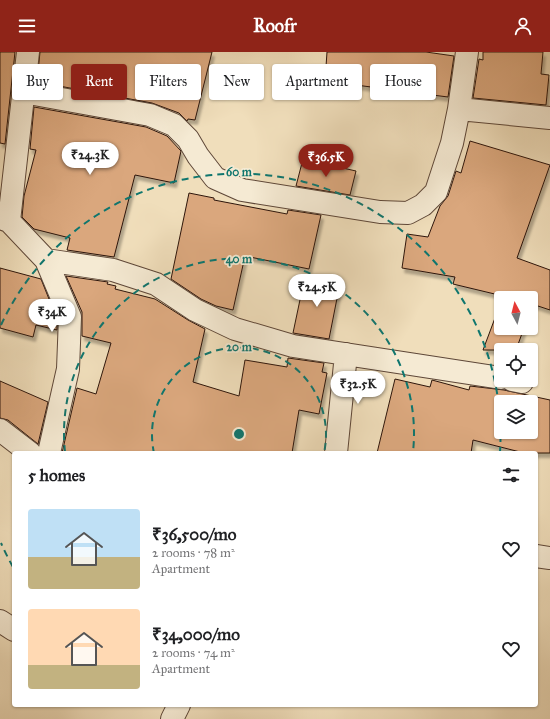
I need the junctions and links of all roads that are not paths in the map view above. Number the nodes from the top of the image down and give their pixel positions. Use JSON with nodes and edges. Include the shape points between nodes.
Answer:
{"nodes":[{"id":1,"x":28,"y":52,"type":"edge"},
{"id":2,"x":467,"y":52,"type":"edge"},
{"id":3,"x":26,"y":64,"type":"edge"},
{"id":4,"x":63,"y":99,"type":"edge"},
{"id":5,"x":22,"y":100,"type":"edge"},
{"id":6,"x":459,"y":109,"type":"junction"},
{"id":7,"x":550,"y":118,"type":"edge"},
{"id":8,"x":5,"y":219,"type":"edge"},
{"id":9,"x":46,"y":260,"type":"junction"},
{"id":10,"x":346,"y":354,"type":"junction"},
{"id":11,"x":494,"y":377,"type":"edge"},
{"id":12,"x":0,"y":430,"type":"edge"},
{"id":13,"x":27,"y":451,"type":"edge"},
{"id":14,"x":49,"y":451,"type":"edge"},
{"id":15,"x":336,"y":451,"type":"edge"},
{"id":16,"x":538,"y":556,"type":"edge"},
{"id":17,"x":550,"y":558,"type":"edge"},
{"id":18,"x":0,"y":621,"type":"edge"},
{"id":19,"x":12,"y":629,"type":"edge"},
{"id":20,"x":179,"y":707,"type":"edge"},
{"id":21,"x":172,"y":719,"type":"edge"}],
"edges":[{"from":1,"to":3,"type":"street"},
{"from":2,"to":6,"type":"street"},
{"from":4,"to":6,"type":"street","via":[[150,115],[174,125],[188,139],[215,178],[242,190],[380,212],[408,213],[424,205],[436,192],[452,143]]},
{"from":5,"to":8,"type":"street"},
{"from":6,"to":7,"type":"street"},
{"from":8,"to":9,"type":"street"},
{"from":9,"to":10,"type":"street","via":[[113,270],[156,284],[195,310],[235,328],[293,346]]},
{"from":9,"to":14,"type":"street","via":[[70,317],[68,369]]},
{"from":10,"to":11,"type":"street"},
{"from":10,"to":15,"type":"street"},
{"from":12,"to":13,"type":"street"},
{"from":16,"to":17,"type":"street"},
{"from":18,"to":19,"type":"street"},
{"from":20,"to":21,"type":"street"}]}
